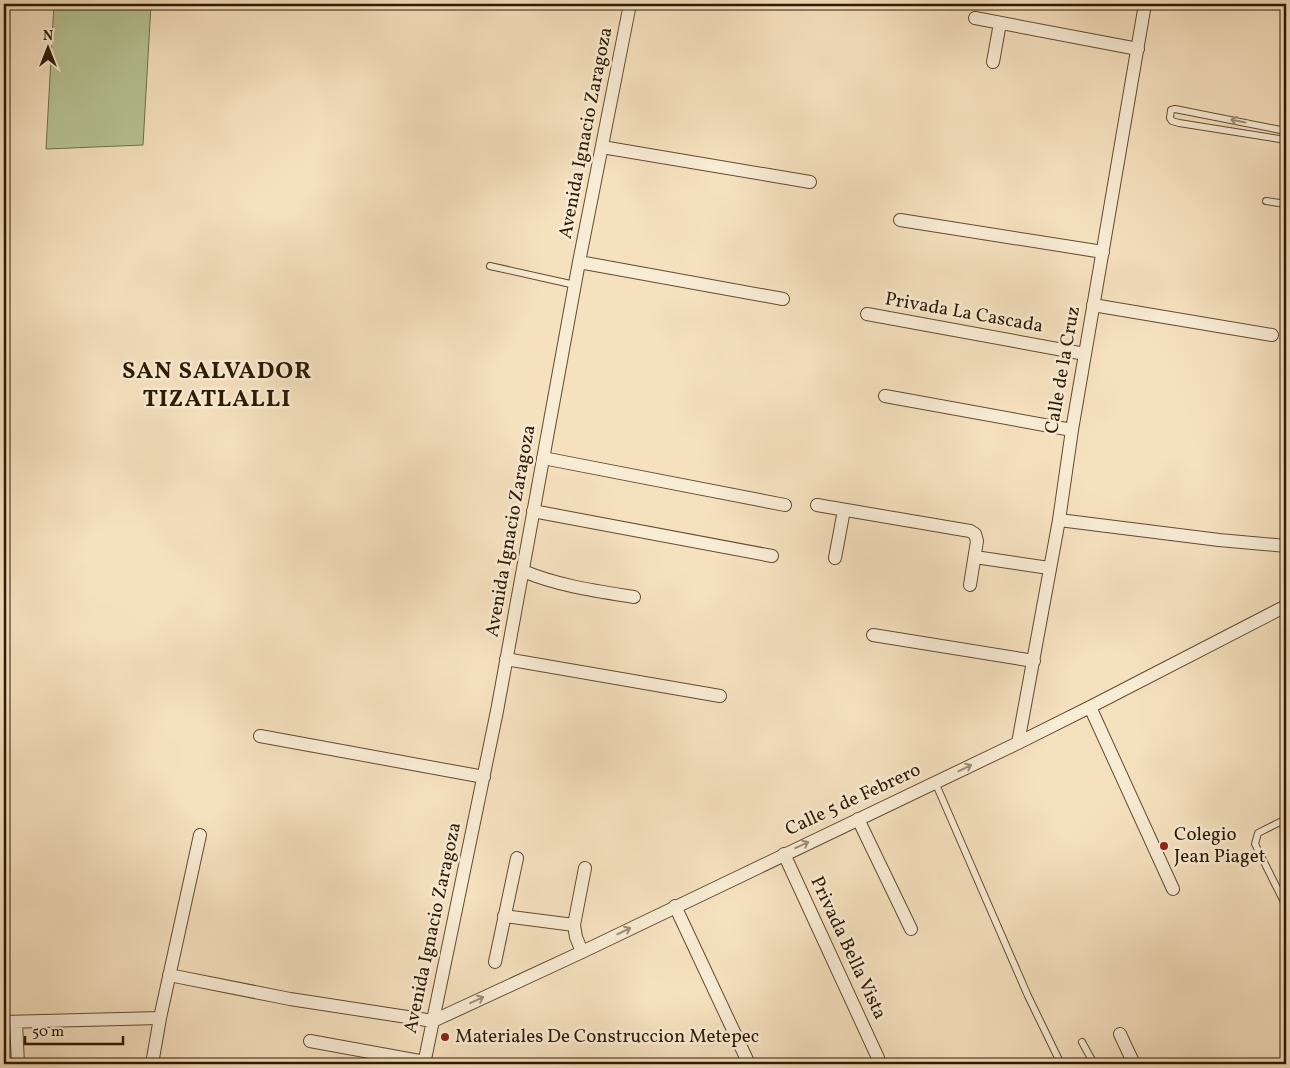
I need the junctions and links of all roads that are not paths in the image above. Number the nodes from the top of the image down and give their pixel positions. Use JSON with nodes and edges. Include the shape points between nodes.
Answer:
{"nodes":[{"id":1,"x":630,"y":4,"type":"edge"},
{"id":2,"x":1145,"y":4,"type":"edge"},
{"id":3,"x":975,"y":18,"type":"dead end"},
{"id":4,"x":1000,"y":23,"type":"junction"},
{"id":5,"x":1138,"y":49,"type":"junction"},
{"id":6,"x":993,"y":62,"type":"dead end"},
{"id":7,"x":1286,"y":131,"type":"edge"},
{"id":8,"x":1286,"y":140,"type":"edge"},
{"id":9,"x":602,"y":147,"type":"junction"},
{"id":10,"x":810,"y":182,"type":"dead end"},
{"id":11,"x":1266,"y":201,"type":"dead end"},
{"id":12,"x":1286,"y":204,"type":"edge"},
{"id":13,"x":900,"y":220,"type":"dead end"},
{"id":14,"x":1103,"y":252,"type":"junction"},
{"id":15,"x":579,"y":262,"type":"junction"},
{"id":16,"x":490,"y":266,"type":"dead end"},
{"id":17,"x":575,"y":285,"type":"junction"},
{"id":18,"x":783,"y":299,"type":"dead end"},
{"id":19,"x":1093,"y":305,"type":"junction"},
{"id":20,"x":867,"y":314,"type":"dead end"},
{"id":21,"x":1272,"y":335,"type":"dead end"},
{"id":22,"x":1085,"y":354,"type":"junction"},
{"id":23,"x":885,"y":396,"type":"dead end"},
{"id":24,"x":1072,"y":430,"type":"junction"},
{"id":25,"x":543,"y":458,"type":"junction"},
{"id":26,"x":785,"y":505,"type":"dead end"},
{"id":27,"x":817,"y":505,"type":"dead end"},
{"id":28,"x":844,"y":510,"type":"junction"},
{"id":29,"x":534,"y":511,"type":"junction"},
{"id":30,"x":1059,"y":520,"type":"junction"},
{"id":31,"x":1286,"y":546,"type":"edge"},
{"id":32,"x":772,"y":556,"type":"dead end"},
{"id":33,"x":835,"y":558,"type":"dead end"},
{"id":34,"x":974,"y":558,"type":"junction"},
{"id":35,"x":1048,"y":568,"type":"junction"},
{"id":36,"x":523,"y":571,"type":"junction"},
{"id":37,"x":970,"y":585,"type":"dead end"},
{"id":38,"x":634,"y":597,"type":"dead end"},
{"id":39,"x":1286,"y":606,"type":"edge"},
{"id":40,"x":873,"y":635,"type":"dead end"},
{"id":41,"x":506,"y":660,"type":"junction"},
{"id":42,"x":1034,"y":660,"type":"junction"},
{"id":43,"x":720,"y":696,"type":"dead end"},
{"id":44,"x":1090,"y":707,"type":"junction"},
{"id":45,"x":260,"y":736,"type":"dead end"},
{"id":46,"x":1018,"y":743,"type":"junction"},
{"id":47,"x":484,"y":777,"type":"junction"},
{"id":48,"x":935,"y":782,"type":"junction"},
{"id":49,"x":858,"y":819,"type":"junction"},
{"id":50,"x":1286,"y":819,"type":"edge"},
{"id":51,"x":200,"y":835,"type":"dead end"},
{"id":52,"x":784,"y":854,"type":"junction"},
{"id":53,"x":517,"y":858,"type":"dead end"},
{"id":54,"x":585,"y":868,"type":"dead end"},
{"id":55,"x":1173,"y":889,"type":"dead end"},
{"id":56,"x":675,"y":906,"type":"junction"},
{"id":57,"x":1286,"y":906,"type":"edge"},
{"id":58,"x":504,"y":916,"type":"junction"},
{"id":59,"x":574,"y":925,"type":"junction"},
{"id":60,"x":911,"y":929,"type":"dead end"},
{"id":61,"x":582,"y":952,"type":"junction"},
{"id":62,"x":495,"y":962,"type":"dead end"},
{"id":63,"x":169,"y":975,"type":"junction"},
{"id":64,"x":160,"y":1018,"type":"junction"},
{"id":65,"x":433,"y":1021,"type":"junction"},
{"id":66,"x":10,"y":1022,"type":"edge"},
{"id":67,"x":1120,"y":1034,"type":"dead end"},
{"id":68,"x":310,"y":1041,"type":"dead end"},
{"id":69,"x":1082,"y":1042,"type":"dead end"},
{"id":70,"x":878,"y":1058,"type":"dead end"},
{"id":71,"x":425,"y":1063,"type":"edge"},
{"id":72,"x":18,"y":1064,"type":"edge"},
{"id":73,"x":152,"y":1064,"type":"edge"},
{"id":74,"x":749,"y":1064,"type":"edge"},
{"id":75,"x":1061,"y":1064,"type":"edge"},
{"id":76,"x":1094,"y":1064,"type":"edge"},
{"id":77,"x":1134,"y":1064,"type":"edge"}],
"edges":[{"from":1,"to":9,"type":"street","name":"Avenida Ignacio Zaragoza"},
{"from":2,"to":5,"type":"street","name":"Calle de la Cruz"},
{"from":3,"to":4,"type":"street"},
{"from":4,"to":5,"type":"street"},
{"from":4,"to":6,"type":"street"},
{"from":5,"to":14,"type":"street","name":"Calle de la Cruz"},
{"from":7,"to":8,"type":"lane","one_way":true,"via":[[1171,110],[1172,121]]},
{"from":9,"to":10,"type":"street"},
{"from":9,"to":15,"type":"street","name":"Avenida Ignacio Zaragoza"},
{"from":11,"to":12,"type":"lane"},
{"from":13,"to":14,"type":"street"},
{"from":14,"to":19,"type":"street","name":"Calle de la Cruz"},
{"from":15,"to":17,"type":"street","name":"Avenida Ignacio Zaragoza"},
{"from":15,"to":18,"type":"street"},
{"from":16,"to":17,"type":"lane"},
{"from":17,"to":25,"type":"street","name":"Avenida Ignacio Zaragoza"},
{"from":19,"to":21,"type":"street"},
{"from":19,"to":22,"type":"street","name":"Calle de la Cruz"},
{"from":20,"to":22,"type":"street","name":"Privada La Cascada"},
{"from":22,"to":24,"type":"street","name":"Calle de la Cruz"},
{"from":23,"to":24,"type":"street"},
{"from":24,"to":30,"type":"street","name":"Calle de la Cruz"},
{"from":25,"to":26,"type":"street"},
{"from":25,"to":29,"type":"street","name":"Avenida Ignacio Zaragoza"},
{"from":27,"to":28,"type":"street"},
{"from":28,"to":33,"type":"street"},
{"from":28,"to":34,"type":"street","via":[[970,531],[976,538]]},
{"from":29,"to":32,"type":"street"},
{"from":29,"to":36,"type":"street","name":"Avenida Ignacio Zaragoza"},
{"from":30,"to":31,"type":"street"},
{"from":30,"to":35,"type":"street","name":"Calle de la Cruz"},
{"from":34,"to":35,"type":"street"},
{"from":34,"to":37,"type":"street"},
{"from":35,"to":42,"type":"street","name":"Calle de la Cruz"},
{"from":36,"to":38,"type":"street","via":[[544,580]]},
{"from":36,"to":41,"type":"street","name":"Avenida Ignacio Zaragoza"},
{"from":39,"to":44,"type":"street","name":"Calle 5 de Febrero"},
{"from":40,"to":42,"type":"street"},
{"from":41,"to":43,"type":"street"},
{"from":41,"to":47,"type":"street","name":"Avenida Ignacio Zaragoza"},
{"from":42,"to":46,"type":"street","name":"Calle de la Cruz"},
{"from":44,"to":46,"type":"street","name":"Calle 5 de Febrero"},
{"from":44,"to":55,"type":"street"},
{"from":45,"to":47,"type":"street"},
{"from":48,"to":46,"type":"street","name":"Calle 5 de Febrero","one_way":true},
{"from":47,"to":65,"type":"street","name":"Avenida Ignacio Zaragoza"},
{"from":48,"to":49,"type":"street","name":"Calle 5 de Febrero"},
{"from":48,"to":75,"type":"lane"},
{"from":52,"to":49,"type":"street","name":"Calle 5 de Febrero","one_way":true},
{"from":49,"to":60,"type":"street"},
{"from":50,"to":57,"type":"lane","via":[[1258,833],[1255,844]]},
{"from":51,"to":63,"type":"street"},
{"from":52,"to":56,"type":"street","name":"Calle 5 de Febrero"},
{"from":52,"to":70,"type":"street","name":"Privada Bella Vista"},
{"from":53,"to":58,"type":"street"},
{"from":54,"to":59,"type":"street"},
{"from":61,"to":56,"type":"street","name":"Calle 5 de Febrero","one_way":true},
{"from":56,"to":74,"type":"street"},
{"from":58,"to":59,"type":"street"},
{"from":58,"to":62,"type":"street"},
{"from":59,"to":61,"type":"street"},
{"from":65,"to":61,"type":"street","name":"Calle 5 de Febrero","one_way":true},
{"from":63,"to":64,"type":"street"},
{"from":63,"to":65,"type":"street"},
{"from":64,"to":66,"type":"street"},
{"from":64,"to":73,"type":"street"},
{"from":65,"to":71,"type":"street","name":"Avenida Ignacio Zaragoza"},
{"from":66,"to":72,"type":"street"},
{"from":67,"to":77,"type":"street"},
{"from":68,"to":71,"type":"street"},
{"from":69,"to":76,"type":"lane"}]}
